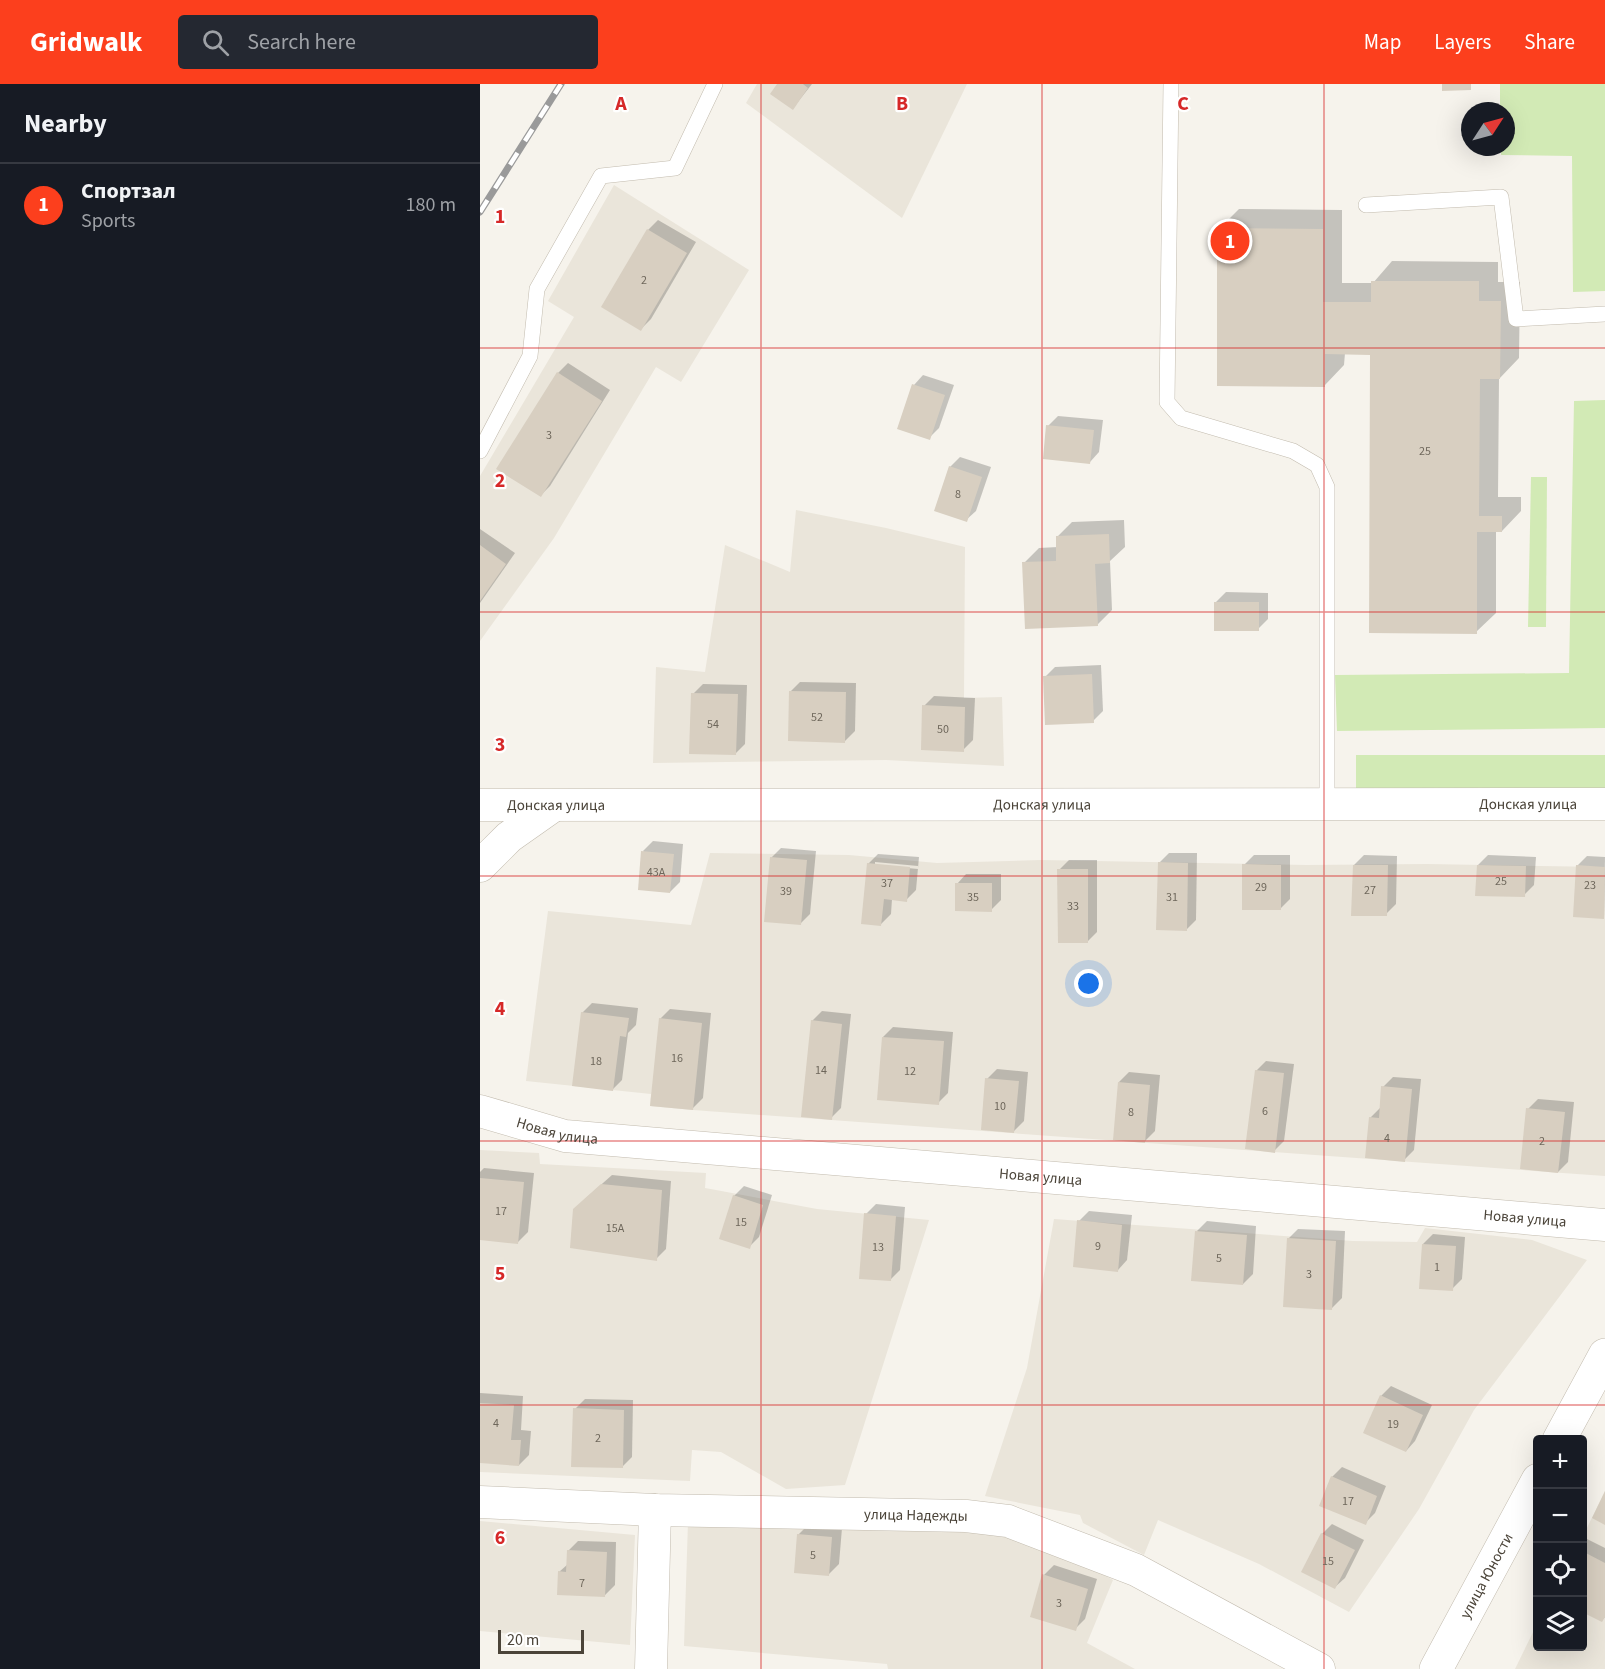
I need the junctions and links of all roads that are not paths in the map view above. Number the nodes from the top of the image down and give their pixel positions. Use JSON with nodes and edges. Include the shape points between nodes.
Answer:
{"nodes":[{"id":1,"x":715,"y":84,"type":"edge"},
{"id":2,"x":1171,"y":84,"type":"edge"},
{"id":3,"x":1366,"y":205,"type":"dead end"},
{"id":4,"x":1605,"y":314,"type":"edge"},
{"id":5,"x":480,"y":451,"type":"edge"},
{"id":6,"x":1327,"y":804,"type":"junction"},
{"id":7,"x":1605,"y":804,"type":"edge"},
{"id":8,"x":480,"y":805,"type":"edge"},
{"id":9,"x":553,"y":806,"type":"junction"},
{"id":10,"x":480,"y":866,"type":"edge"},
{"id":11,"x":480,"y":1111,"type":"edge"},
{"id":12,"x":1605,"y":1225,"type":"edge"},
{"id":13,"x":1605,"y":1355,"type":"edge"},
{"id":14,"x":1562,"y":1435,"type":"edge"},
{"id":15,"x":1533,"y":1489,"type":"edge"},
{"id":16,"x":480,"y":1503,"type":"edge"},
{"id":17,"x":655,"y":1510,"type":"junction"},
{"id":18,"x":651,"y":1669,"type":"edge"},
{"id":19,"x":1319,"y":1669,"type":"edge"},
{"id":20,"x":1436,"y":1669,"type":"edge"}],
"edges":[{"from":1,"to":5,"type":"lane","via":[[675,168],[601,176],[537,289],[530,356]]},
{"from":2,"to":6,"type":"lane","via":[[1167,402],[1181,418],[1293,451],[1317,465],[1327,487]]},
{"from":3,"to":4,"type":"lane","via":[[1501,198],[1516,319]]},
{"from":6,"to":7,"type":"street","name":"Донская улица"},
{"from":6,"to":9,"type":"street","name":"Донская улица"},
{"from":8,"to":9,"type":"street","name":"Донская улица"},
{"from":9,"to":10,"type":"street","via":[[509,837]]},
{"from":11,"to":12,"type":"street","name":"Новая улица","via":[[565,1136]]},
{"from":13,"to":14,"type":"street"},
{"from":15,"to":20,"type":"street","name":"улица Юности"},
{"from":16,"to":17,"type":"street","name":"улица Надежды"},
{"from":17,"to":18,"type":"street"},
{"from":17,"to":19,"type":"street","name":"улица Надежды","via":[[966,1516],[1008,1521],[1136,1570]]}]}
